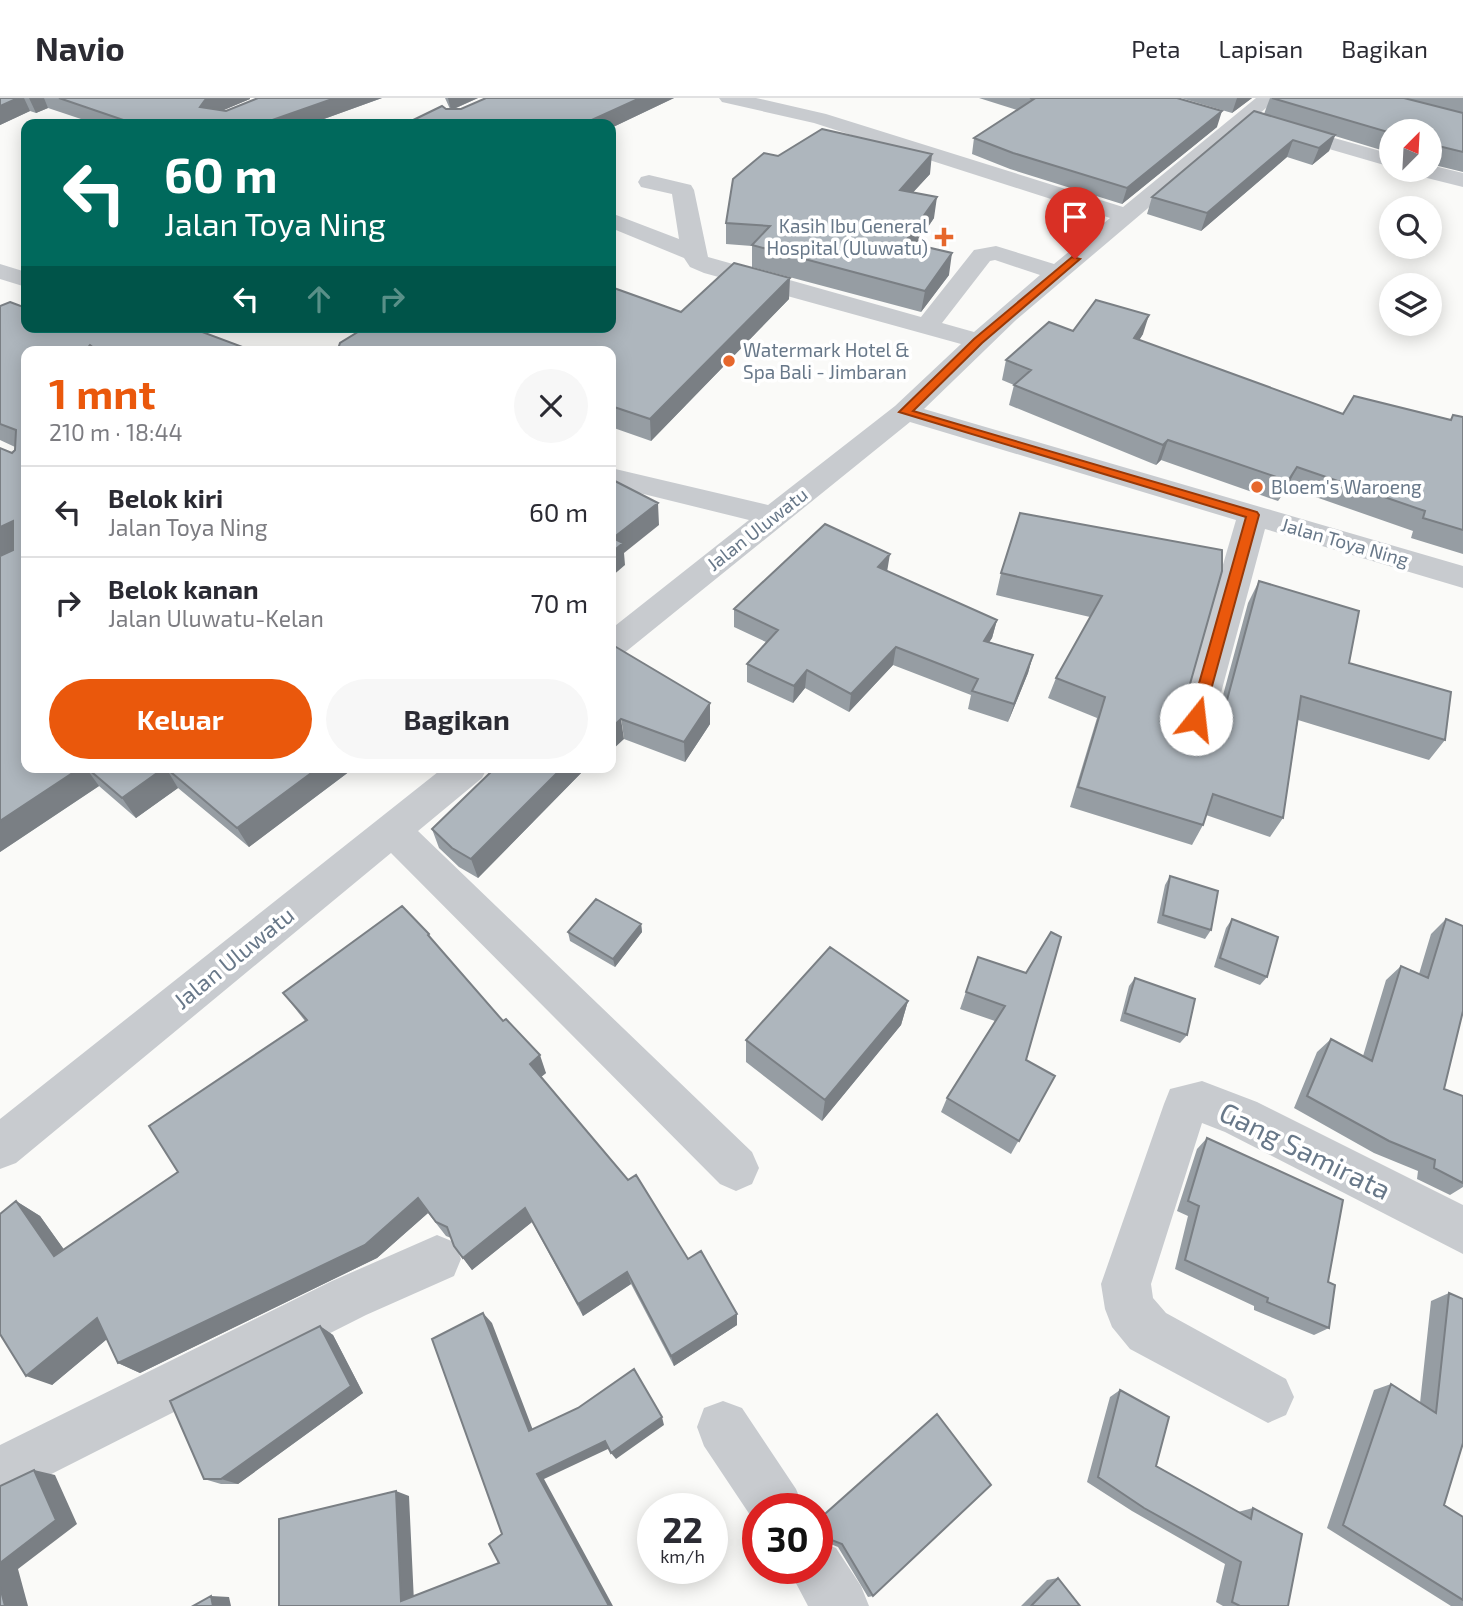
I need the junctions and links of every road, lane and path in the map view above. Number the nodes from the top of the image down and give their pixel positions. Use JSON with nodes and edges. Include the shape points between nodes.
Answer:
{"nodes":[{"id":1,"x":729,"y":98,"type":"edge"},
{"id":2,"x":1268,"y":98,"type":"edge"},
{"id":3,"x":1211,"y":116,"type":"edge"},
{"id":4,"x":1239,"y":120,"type":"junction"},
{"id":5,"x":1379,"y":158,"type":"edge"},
{"id":6,"x":1442,"y":175,"type":"edge"},
{"id":7,"x":1463,"y":180,"type":"edge"},
{"id":8,"x":649,"y":182,"type":"dead end"},
{"id":9,"x":664,"y":213,"type":"dead end"},
{"id":10,"x":1127,"y":216,"type":"junction"},
{"id":11,"x":687,"y":220,"type":"junction"},
{"id":12,"x":616,"y":222,"type":"edge"},
{"id":13,"x":693,"y":253,"type":"junction"},
{"id":14,"x":0,"y":271,"type":"edge"},
{"id":15,"x":1058,"y":273,"type":"junction"},
{"id":16,"x":21,"y":278,"type":"edge"},
{"id":17,"x":927,"y":326,"type":"junction"},
{"id":18,"x":978,"y":341,"type":"junction"},
{"id":19,"x":905,"y":412,"type":"junction"},
{"id":20,"x":616,"y":478,"type":"edge"},
{"id":21,"x":1253,"y":515,"type":"junction"},
{"id":22,"x":772,"y":516,"type":"junction"},
{"id":23,"x":1463,"y":577,"type":"edge"},
{"id":24,"x":616,"y":642,"type":"edge"},
{"id":25,"x":1196,"y":719,"type":"edge"},
{"id":26,"x":462,"y":773,"type":"edge"},
{"id":27,"x":392,"y":830,"type":"junction"},
{"id":28,"x":0,"y":1147,"type":"edge"},
{"id":29,"x":736,"y":1168,"type":"dead end"},
{"id":30,"x":1463,"y":1230,"type":"edge"},
{"id":31,"x":437,"y":1259,"type":"dead end"},
{"id":32,"x":1268,"y":1397,"type":"dead end"},
{"id":33,"x":723,"y":1427,"type":"dead end"},
{"id":34,"x":0,"y":1473,"type":"edge"},
{"id":35,"x":767,"y":1493,"type":"edge"},
{"id":36,"x":827,"y":1584,"type":"edge"},
{"id":37,"x":841,"y":1606,"type":"edge"}],
"edges":[{"from":1,"to":10,"type":"street","via":[[819,118]]},
{"from":2,"to":4,"type":"street","name":"Jalan Uluwatu"},
{"from":3,"to":4,"type":"street"},
{"from":4,"to":5,"type":"street"},
{"from":4,"to":10,"type":"street","name":"Jalan Uluwatu"},
{"from":6,"to":7,"type":"street"},
{"from":8,"to":11,"type":"street","via":[[683,190]]},
{"from":9,"to":11,"type":"street"},
{"from":10,"to":15,"type":"street","name":"Jalan Uluwatu"},
{"from":11,"to":13,"type":"street"},
{"from":12,"to":13,"type":"street"},
{"from":13,"to":17,"type":"street","via":[[699,262],[713,268]]},
{"from":14,"to":16,"type":"street"},
{"from":15,"to":17,"type":"street","via":[[996,253],[982,254]]},
{"from":15,"to":18,"type":"street","name":"Jalan Uluwatu"},
{"from":17,"to":18,"type":"street"},
{"from":18,"to":19,"type":"street","name":"Jalan Uluwatu"},
{"from":19,"to":21,"type":"street","name":"Jalan Toya Ning"},
{"from":19,"to":22,"type":"street","name":"Jalan Uluwatu"},
{"from":20,"to":22,"type":"street"},
{"from":21,"to":23,"type":"street","name":"Jalan Toya Ning"},
{"from":21,"to":25,"type":"street"},
{"from":22,"to":24,"type":"street","name":"Jalan Uluwatu"},
{"from":26,"to":27,"type":"street","name":"Jalan Uluwatu"},
{"from":27,"to":28,"type":"street","name":"Jalan Uluwatu"},
{"from":27,"to":29,"type":"street"},
{"from":30,"to":32,"type":"street","name":"Gang Samirata","via":[[1241,1117],[1202,1102],[1186,1104],[1130,1272],[1126,1293],[1130,1309],[1148,1331]]},
{"from":31,"to":34,"type":"street","via":[[349,1298]]},
{"from":33,"to":35,"type":"street"},
{"from":36,"to":37,"type":"street"}]}
